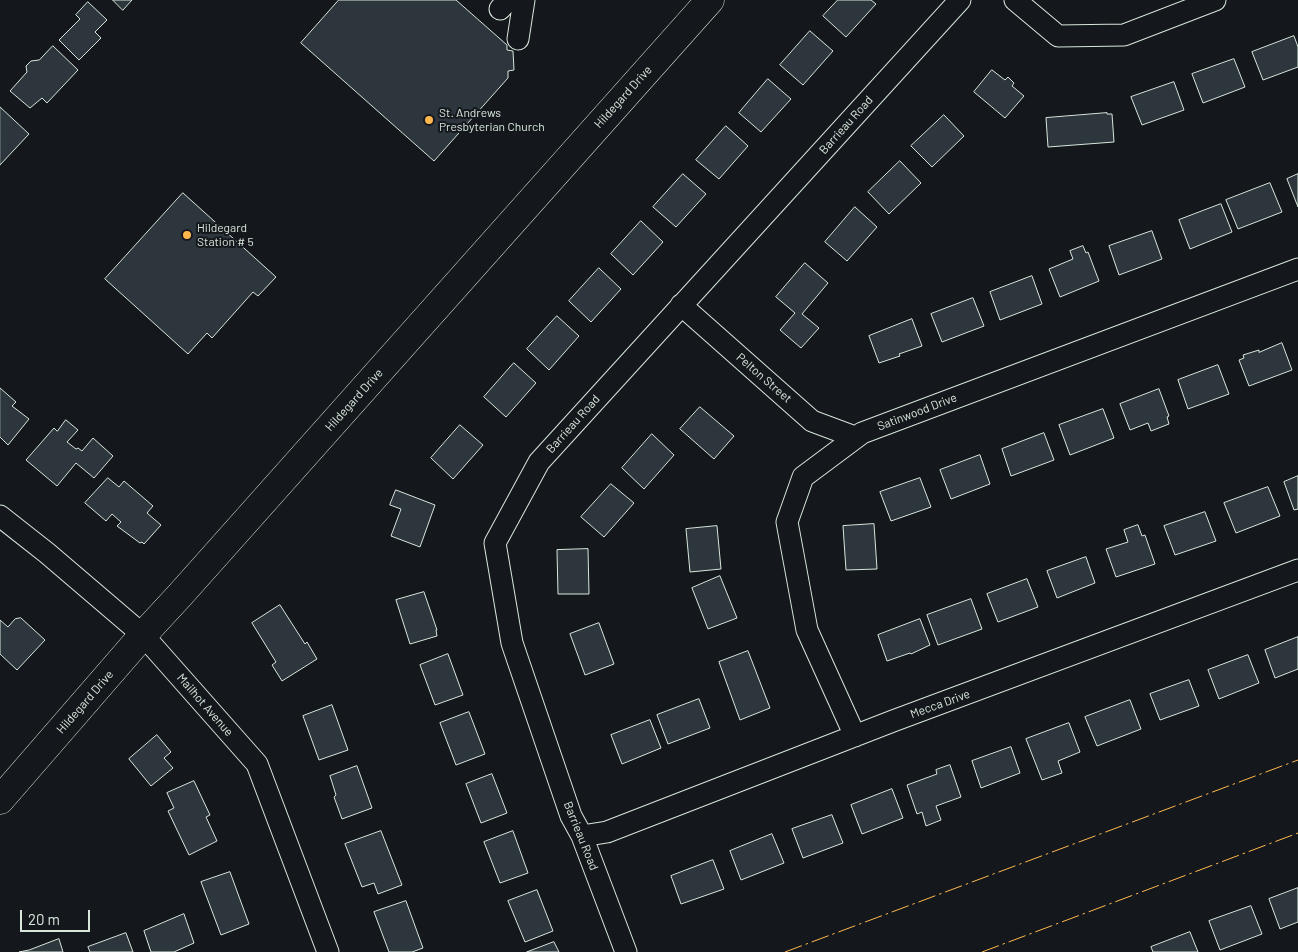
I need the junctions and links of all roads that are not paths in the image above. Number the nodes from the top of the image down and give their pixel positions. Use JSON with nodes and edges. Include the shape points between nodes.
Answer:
{"nodes":[{"id":1,"x":524,"y":0,"type":"edge"},
{"id":2,"x":710,"y":0,"type":"edge"},
{"id":3,"x":960,"y":0,"type":"edge"},
{"id":4,"x":1014,"y":0,"type":"edge"},
{"id":5,"x":1215,"y":0,"type":"edge"},
{"id":6,"x":518,"y":39,"type":"dead end"},
{"id":7,"x":1298,"y":269,"type":"edge"},
{"id":8,"x":681,"y":305,"type":"junction"},
{"id":9,"x":855,"y":437,"type":"junction"},
{"id":10,"x":0,"y":516,"type":"edge"},
{"id":11,"x":1298,"y":570,"type":"edge"},
{"id":12,"x":143,"y":635,"type":"junction"},
{"id":13,"x":855,"y":736,"type":"junction"},
{"id":14,"x":0,"y":800,"type":"edge"},
{"id":15,"x":582,"y":836,"type":"junction"},
{"id":16,"x":328,"y":952,"type":"edge"},
{"id":17,"x":626,"y":952,"type":"edge"}],
"edges":[{"from":1,"to":6,"type":"street"},
{"from":2,"to":12,"type":"street","name":"Hildegard Drive"},
{"from":3,"to":8,"type":"street","name":"Barrieau Road"},
{"from":4,"to":5,"type":"street","via":[[1058,36],[1124,34]]},
{"from":7,"to":9,"type":"street","name":"Satinwood Drive"},
{"from":8,"to":9,"type":"street","name":"Pelton Street","via":[[812,421]]},
{"from":8,"to":15,"type":"street","name":"Barrieau Road","via":[[539,462],[495,543],[512,643],[571,816]]},
{"from":9,"to":13,"type":"street","name":"Satinwood Drive","via":[[803,477],[787,522],[807,630]]},
{"from":10,"to":12,"type":"street","name":"Mailhot Avenue"},
{"from":11,"to":13,"type":"street","name":"Mecca Drive"},
{"from":12,"to":14,"type":"street","name":"Hildegard Drive"},
{"from":12,"to":16,"type":"street","name":"Mailhot Avenue","via":[[257,764]]},
{"from":13,"to":15,"type":"street","name":"Mecca Drive","via":[[607,832]]},
{"from":15,"to":17,"type":"street","name":"Barrieau Road"}]}
